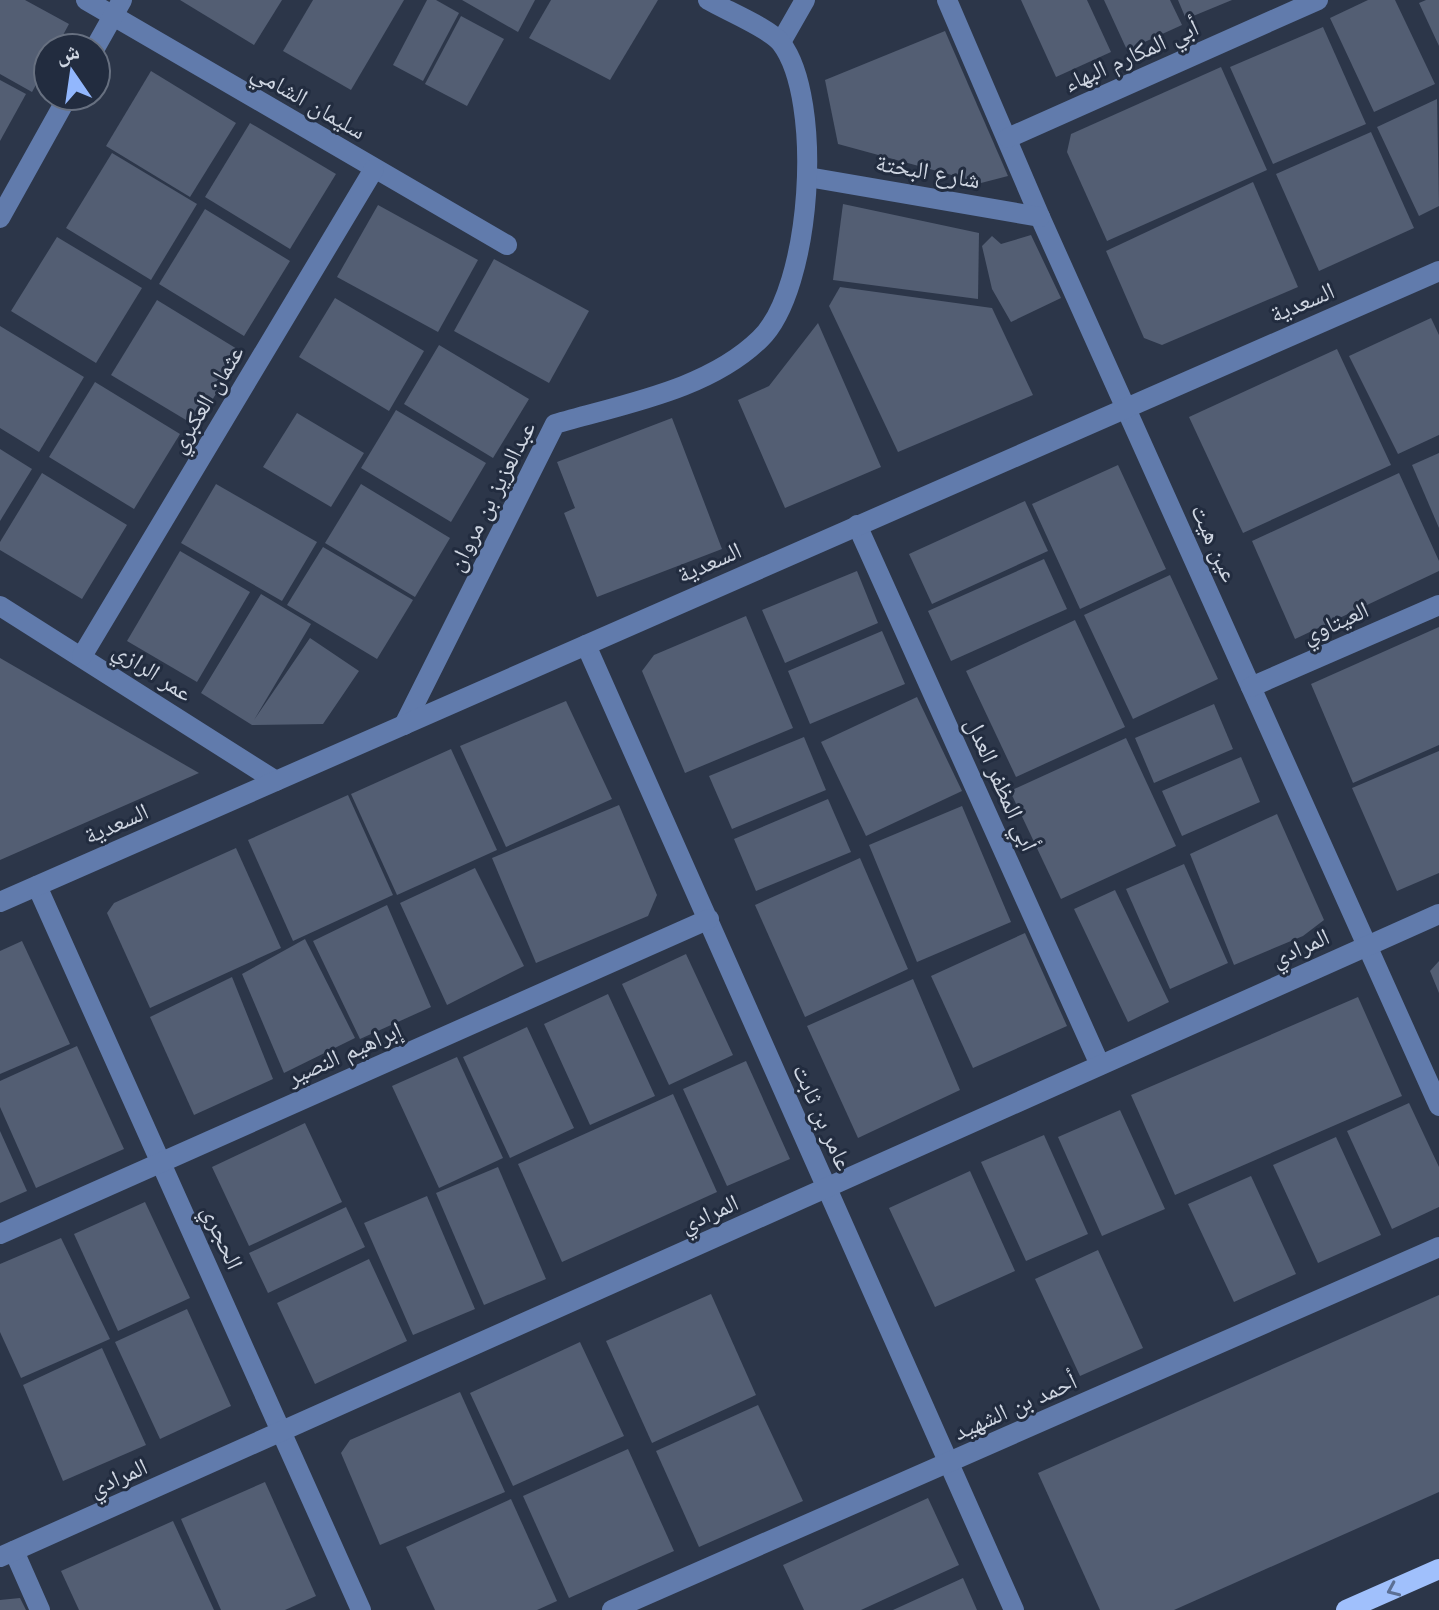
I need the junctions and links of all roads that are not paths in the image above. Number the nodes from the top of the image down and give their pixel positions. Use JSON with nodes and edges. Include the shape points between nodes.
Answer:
{"nodes":[{"id":1,"x":86,"y":0,"type":"edge"},
{"id":2,"x":708,"y":0,"type":"edge"},
{"id":3,"x":805,"y":0,"type":"edge"},
{"id":4,"x":947,"y":0,"type":"edge"},
{"id":5,"x":1318,"y":0,"type":"edge"},
{"id":6,"x":117,"y":8,"type":"edge"},
{"id":7,"x":104,"y":32,"type":"edge"},
{"id":8,"x":781,"y":42,"type":"junction"},
{"id":9,"x":59,"y":112,"type":"edge"},
{"id":10,"x":1008,"y":138,"type":"junction"},
{"id":11,"x":374,"y":169,"type":"junction"},
{"id":12,"x":808,"y":177,"type":"junction"},
{"id":13,"x":1040,"y":217,"type":"junction"},
{"id":14,"x":0,"y":218,"type":"edge"},
{"id":15,"x":507,"y":245,"type":"dead end"},
{"id":16,"x":1439,"y":271,"type":"edge"},
{"id":17,"x":1125,"y":407,"type":"junction"},
{"id":18,"x":857,"y":525,"type":"junction"},
{"id":19,"x":1439,"y":605,"type":"edge"},
{"id":20,"x":0,"y":606,"type":"edge"},
{"id":21,"x":586,"y":645,"type":"junction"},
{"id":22,"x":82,"y":656,"type":"junction"},
{"id":23,"x":1251,"y":687,"type":"junction"},
{"id":24,"x":404,"y":725,"type":"junction"},
{"id":25,"x":276,"y":781,"type":"junction"},
{"id":26,"x":37,"y":886,"type":"junction"},
{"id":27,"x":0,"y":902,"type":"edge"},
{"id":28,"x":1439,"y":914,"type":"edge"},
{"id":29,"x":709,"y":919,"type":"junction"},
{"id":30,"x":1367,"y":946,"type":"junction"},
{"id":31,"x":1100,"y":1065,"type":"junction"},
{"id":32,"x":1439,"y":1106,"type":"edge"},
{"id":33,"x":161,"y":1163,"type":"junction"},
{"id":34,"x":826,"y":1189,"type":"junction"},
{"id":35,"x":0,"y":1234,"type":"edge"},
{"id":36,"x":1439,"y":1247,"type":"edge"},
{"id":37,"x":283,"y":1433,"type":"junction"},
{"id":38,"x":947,"y":1465,"type":"junction"},
{"id":39,"x":7,"y":1554,"type":"edge"},
{"id":40,"x":1439,"y":1569,"type":"edge"},
{"id":41,"x":40,"y":1610,"type":"edge"},
{"id":42,"x":361,"y":1610,"type":"edge"},
{"id":43,"x":612,"y":1610,"type":"edge"},
{"id":44,"x":1014,"y":1610,"type":"edge"},
{"id":45,"x":1346,"y":1610,"type":"edge"}],
"edges":[{"from":1,"to":6,"type":"street","name":"سليمان الشامي"},
{"from":2,"to":8,"type":"street"},
{"from":3,"to":8,"type":"street"},
{"from":4,"to":10,"type":"street","name":"عين هيت"},
{"from":5,"to":10,"type":"street","name":"أبي المكارم البهاء"},
{"from":6,"to":7,"type":"street"},
{"from":6,"to":11,"type":"street","name":"سليمان الشامي"},
{"from":8,"to":12,"type":"street","name":"عبدالعزيز بن مروان","via":[[797,81]]},
{"from":9,"to":14,"type":"street"},
{"from":10,"to":13,"type":"street","name":"عين هيت"},
{"from":11,"to":15,"type":"street","name":"سليمان الشامي"},
{"from":11,"to":22,"type":"street","name":"عثمان العكبري"},
{"from":12,"to":13,"type":"street","name":"شارع البختة"},
{"from":12,"to":24,"type":"street","name":"عبدالعزيز بن مروان","via":[[797,260],[762,337],[718,369],[664,392],[555,424]]},
{"from":13,"to":17,"type":"street","name":"عين هيت"},
{"from":16,"to":17,"type":"street","name":"السعدية"},
{"from":17,"to":18,"type":"street","name":"السعدية"},
{"from":17,"to":23,"type":"street","name":"عين هيت"},
{"from":18,"to":21,"type":"street","name":"السعدية"},
{"from":18,"to":31,"type":"street","name":"أبي المظفر العدل"},
{"from":19,"to":23,"type":"street","name":"العيتاوي"},
{"from":20,"to":22,"type":"street","name":"عمر الرازي"},
{"from":21,"to":24,"type":"street","name":"السعدية"},
{"from":21,"to":29,"type":"street","name":"عامر بن ثابت"},
{"from":22,"to":25,"type":"street","name":"عمر الرازي"},
{"from":23,"to":30,"type":"street","name":"عين هيت"},
{"from":24,"to":25,"type":"street","name":"السعدية"},
{"from":25,"to":26,"type":"street","name":"السعدية"},
{"from":26,"to":27,"type":"street","name":"السعدية"},
{"from":26,"to":33,"type":"street","name":"الحجري"},
{"from":28,"to":30,"type":"street","name":"المرادي"},
{"from":29,"to":33,"type":"street","name":"إبراهيم النصير"},
{"from":29,"to":34,"type":"street","name":"عامر بن ثابت"},
{"from":30,"to":31,"type":"street","name":"المرادي"},
{"from":30,"to":32,"type":"street","name":"عين هيت"},
{"from":31,"to":34,"type":"street","name":"المرادي"},
{"from":33,"to":35,"type":"street","name":"إبراهيم النصير"},
{"from":33,"to":37,"type":"street","name":"الحجري"},
{"from":34,"to":37,"type":"street","name":"المرادي"},
{"from":34,"to":38,"type":"street","name":"عامر بن ثابت"},
{"from":36,"to":38,"type":"street","name":"أحمد بن الشهيد"},
{"from":37,"to":39,"type":"street","name":"المرادي"},
{"from":37,"to":42,"type":"street","name":"الحجري"},
{"from":38,"to":43,"type":"street","name":"أحمد بن الشهيد"},
{"from":38,"to":44,"type":"street","name":"عامر بن ثابت"},
{"from":39,"to":41,"type":"street"},
{"from":40,"to":45,"type":"main road","one_way":true}]}
